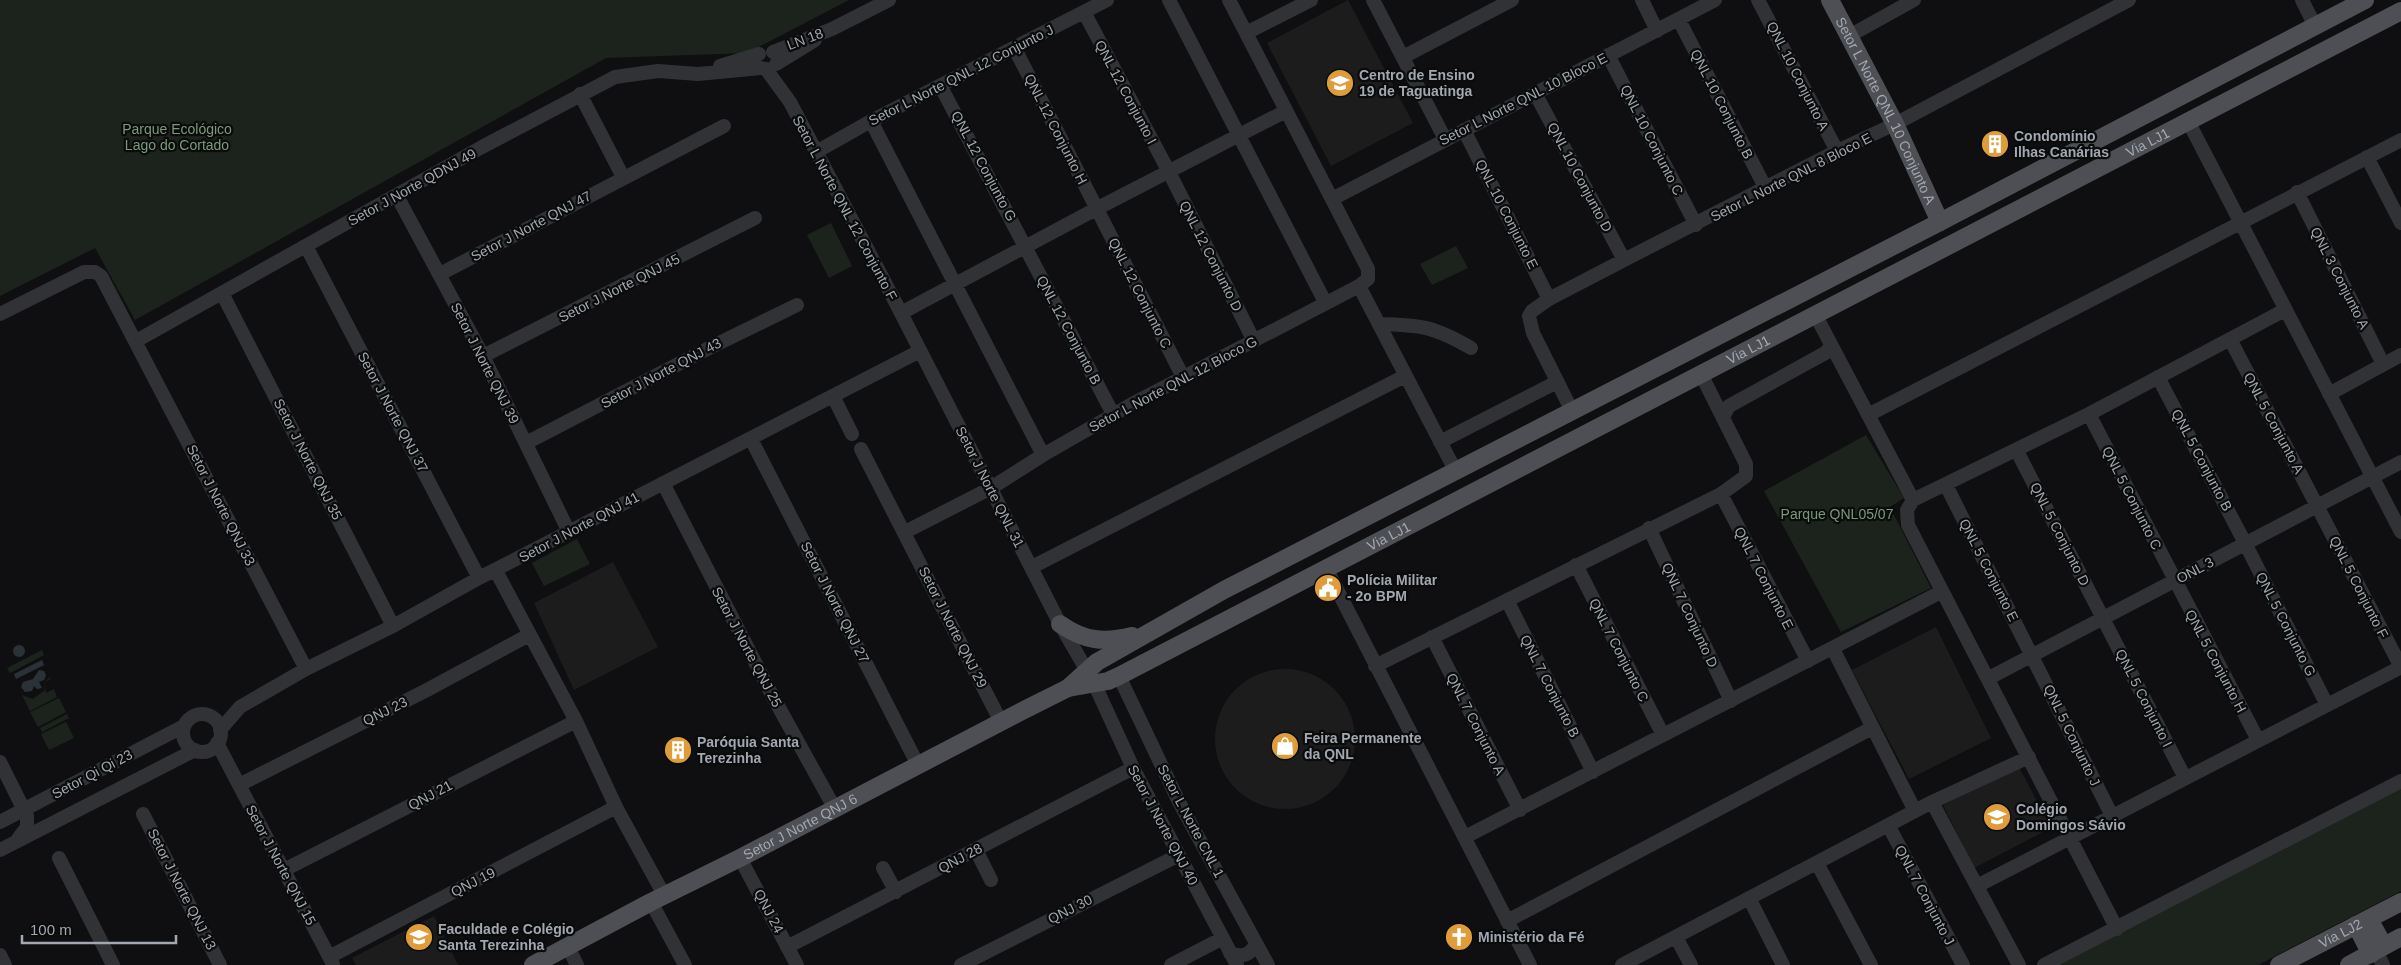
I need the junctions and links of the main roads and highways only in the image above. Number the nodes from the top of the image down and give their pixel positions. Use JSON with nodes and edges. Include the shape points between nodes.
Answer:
{"nodes":[{"id":1,"x":1830,"y":0,"type":"edge"},
{"id":2,"x":2365,"y":0,"type":"edge"},
{"id":3,"x":2401,"y":11,"type":"edge"},
{"id":4,"x":2088,"y":145,"type":"junction"},
{"id":5,"x":2061,"y":158,"type":"junction"},
{"id":6,"x":2097,"y":169,"type":"junction"},
{"id":7,"x":2072,"y":182,"type":"junction"},
{"id":8,"x":1940,"y":222,"type":"junction"},
{"id":9,"x":1646,"y":374,"type":"junction"},
{"id":10,"x":1614,"y":391,"type":"junction"},
{"id":11,"x":1650,"y":401,"type":"junction"},
{"id":12,"x":1622,"y":414,"type":"junction"},
{"id":13,"x":1416,"y":491,"type":"junction"},
{"id":14,"x":1426,"y":516,"type":"junction"},
{"id":15,"x":1224,"y":590,"type":"junction"},
{"id":16,"x":1236,"y":615,"type":"junction"},
{"id":17,"x":1060,"y":624,"type":"road end"},
{"id":18,"x":1145,"y":634,"type":"junction"},
{"id":19,"x":1090,"y":676,"type":"junction"},
{"id":20,"x":2401,"y":902,"type":"edge"},
{"id":21,"x":2363,"y":922,"type":"junction"},
{"id":22,"x":2401,"y":937,"type":"edge"},
{"id":23,"x":2378,"y":954,"type":"edge"},
{"id":24,"x":533,"y":965,"type":"edge"},
{"id":25,"x":2279,"y":965,"type":"edge"},
{"id":26,"x":2349,"y":965,"type":"edge"}],
"edges":[{"from":1,"to":8,"type":"main road","name":"Setor L Norte QNL 10 Conjunto A","via":[[1895,124]]},
{"from":2,"to":4,"type":"main road","name":"Via LJ1"},
{"from":3,"to":6,"type":"main road","name":"Via LJ1"},
{"from":4,"to":5,"type":"main road","name":"Via LJ1"},
{"from":4,"to":6,"type":"main road","via":[[2088,162]]},
{"from":5,"to":7,"type":"main road","via":[[2073,170]]},
{"from":5,"to":8,"type":"main road","name":"Via LJ1"},
{"from":6,"to":7,"type":"main road","name":"Via LJ1"},
{"from":7,"to":11,"type":"main road","name":"Via LJ1"},
{"from":8,"to":9,"type":"main road","name":"Via LJ1"},
{"from":9,"to":10,"type":"main road","name":"Via LJ1"},
{"from":9,"to":11,"type":"main road","via":[[1641,392],[1643,398]]},
{"from":10,"to":12,"type":"main road","via":[[1624,402],[1626,409]]},
{"from":10,"to":13,"type":"main road","name":"Via LJ1"},
{"from":11,"to":12,"type":"main road","name":"Via LJ1"},
{"from":12,"to":14,"type":"main road","name":"Via LJ1"},
{"from":13,"to":14,"type":"main road","via":[[1426,496],[1429,511]]},
{"from":13,"to":15,"type":"main road","name":"Via LJ1"},
{"from":14,"to":16,"type":"main road","name":"Via LJ1"},
{"from":15,"to":16,"type":"main road","via":[[1226,610],[1231,616]]},
{"from":15,"to":18,"type":"main road","name":"Via LJ1"},
{"from":16,"to":19,"type":"main road","name":"Via LJ1","via":[[1108,681]]},
{"from":17,"to":18,"type":"main road","via":[[1079,636],[1104,642]]},
{"from":18,"to":19,"type":"main road","name":"Via LJ1"},
{"from":19,"to":24,"type":"main road","name":"Setor J Norte QNJ 6"},
{"from":20,"to":21,"type":"main road","name":"Via LJ2"},
{"from":21,"to":23,"type":"main road"},
{"from":21,"to":25,"type":"main road","name":"Via LJ2"},
{"from":22,"to":23,"type":"main road"},
{"from":23,"to":26,"type":"main road"}]}
